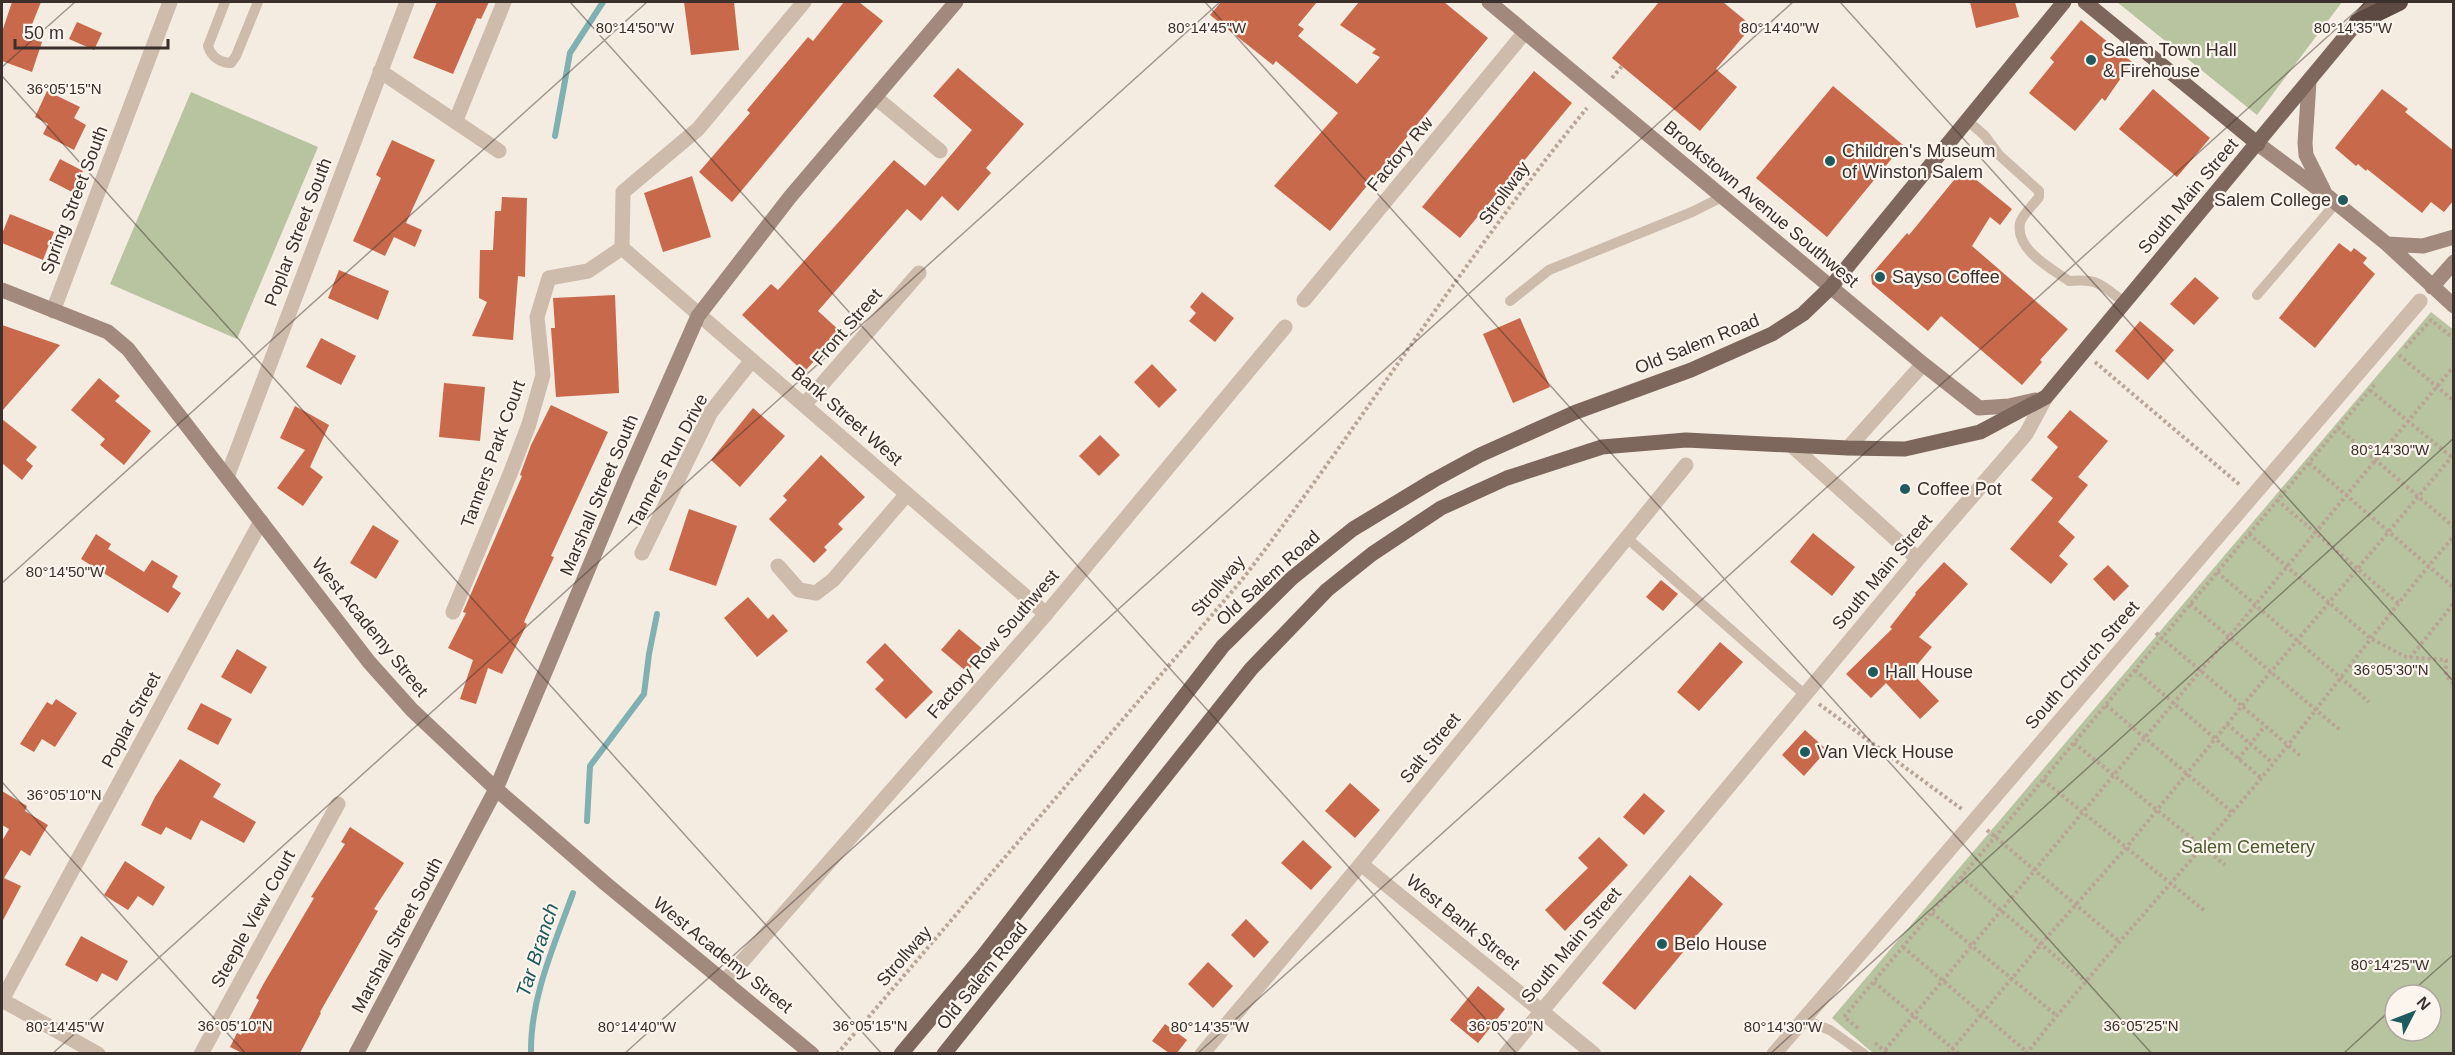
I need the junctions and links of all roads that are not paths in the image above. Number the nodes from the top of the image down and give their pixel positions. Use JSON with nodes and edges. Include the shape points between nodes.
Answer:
{"nodes":[{"id":1,"x":170,"y":2,"type":"edge"},
{"id":2,"x":225,"y":2,"type":"edge"},
{"id":3,"x":258,"y":2,"type":"edge"},
{"id":4,"x":407,"y":2,"type":"edge"},
{"id":5,"x":504,"y":2,"type":"edge"},
{"id":6,"x":804,"y":2,"type":"edge"},
{"id":7,"x":956,"y":2,"type":"edge"},
{"id":8,"x":1489,"y":2,"type":"edge"},
{"id":9,"x":2064,"y":2,"type":"edge"},
{"id":10,"x":2085,"y":2,"type":"edge"},
{"id":11,"x":2374,"y":2,"type":"edge"},
{"id":12,"x":2399,"y":2,"type":"edge"},
{"id":13,"x":2358,"y":22,"type":"junction"},
{"id":14,"x":1525,"y":32,"type":"junction"},
{"id":15,"x":380,"y":71,"type":"junction"},
{"id":16,"x":2309,"y":82,"type":"junction"},
{"id":17,"x":874,"y":97,"type":"junction"},
{"id":18,"x":456,"y":120,"type":"junction"},
{"id":19,"x":1967,"y":120,"type":"junction"},
{"id":20,"x":2258,"y":144,"type":"junction"},
{"id":21,"x":499,"y":151,"type":"dead end"},
{"id":22,"x":940,"y":151,"type":"dead end"},
{"id":23,"x":1722,"y":196,"type":"junction"},
{"id":24,"x":2331,"y":198,"type":"junction"},
{"id":25,"x":2454,"y":237,"type":"edge"},
{"id":26,"x":2387,"y":244,"type":"junction"},
{"id":27,"x":622,"y":248,"type":"junction"},
{"id":28,"x":2454,"y":262,"type":"edge"},
{"id":29,"x":919,"y":273,"type":"dead end"},
{"id":30,"x":2432,"y":287,"type":"junction"},
{"id":31,"x":1830,"y":288,"type":"junction"},
{"id":32,"x":2,"y":290,"type":"edge"},
{"id":33,"x":2257,"y":295,"type":"dead end"},
{"id":34,"x":1304,"y":300,"type":"dead end"},
{"id":35,"x":1510,"y":301,"type":"dead end"},
{"id":36,"x":2420,"y":301,"type":"dead end"},
{"id":37,"x":2124,"y":302,"type":"junction"},
{"id":38,"x":2454,"y":306,"type":"edge"},
{"id":39,"x":53,"y":311,"type":"junction"},
{"id":40,"x":698,"y":316,"type":"junction"},
{"id":41,"x":1285,"y":327,"type":"dead end"},
{"id":42,"x":752,"y":360,"type":"junction"},
{"id":43,"x":1923,"y":364,"type":"junction"},
{"id":44,"x":2046,"y":398,"type":"junction"},
{"id":45,"x":804,"y":405,"type":"junction"},
{"id":46,"x":1791,"y":445,"type":"junction"},
{"id":47,"x":1848,"y":448,"type":"junction"},
{"id":48,"x":1686,"y":465,"type":"dead end"},
{"id":49,"x":227,"y":477,"type":"junction"},
{"id":50,"x":908,"y":494,"type":"junction"},
{"id":51,"x":261,"y":521,"type":"junction"},
{"id":52,"x":1627,"y":538,"type":"junction"},
{"id":53,"x":642,"y":553,"type":"dead end"},
{"id":54,"x":1918,"y":559,"type":"junction"},
{"id":55,"x":778,"y":566,"type":"dead end"},
{"id":56,"x":453,"y":612,"type":"dead end"},
{"id":57,"x":1046,"y":614,"type":"junction"},
{"id":58,"x":1805,"y":695,"type":"junction"},
{"id":59,"x":496,"y":789,"type":"junction"},
{"id":60,"x":338,"y":804,"type":"dead end"},
{"id":61,"x":1361,"y":864,"type":"junction"},
{"id":62,"x":724,"y":982,"type":"junction"},
{"id":63,"x":2,"y":1000,"type":"edge"},
{"id":64,"x":1541,"y":1011,"type":"junction"},
{"id":65,"x":1803,"y":1019,"type":"junction"},
{"id":66,"x":79,"y":1049,"type":"edge"},
{"id":67,"x":98,"y":1053,"type":"edge"},
{"id":68,"x":201,"y":1053,"type":"edge"},
{"id":69,"x":356,"y":1053,"type":"edge"},
{"id":70,"x":812,"y":1053,"type":"edge"},
{"id":71,"x":902,"y":1053,"type":"edge"},
{"id":72,"x":944,"y":1053,"type":"edge"},
{"id":73,"x":1202,"y":1053,"type":"edge"},
{"id":74,"x":1506,"y":1053,"type":"edge"},
{"id":75,"x":1594,"y":1053,"type":"edge"},
{"id":76,"x":1773,"y":1053,"type":"edge"},
{"id":77,"x":1864,"y":1053,"type":"edge"}],
"edges":[{"from":1,"to":39,"type":"street","name":"Spring Street South"},
{"from":2,"to":3,"type":"lane","via":[[208,46],[225,63],[231,63],[236,56]]},
{"from":4,"to":15,"type":"street","name":"Poplar Street South"},
{"from":5,"to":18,"type":"street"},
{"from":6,"to":27,"type":"street","via":[[698,129],[623,192]]},
{"from":7,"to":17,"type":"street","name":"Marshall Street South"},
{"from":8,"to":14,"type":"street","name":"Brookstown Avenue Southwest"},
{"from":9,"to":19,"type":"main road","name":"Old Salem Road"},
{"from":10,"to":20,"type":"main road"},
{"from":11,"to":13,"type":"main road","name":"South Main Street"},
{"from":12,"to":13,"type":"highway"},
{"from":13,"to":16,"type":"main road","name":"South Main Street"},
{"from":14,"to":23,"type":"street","name":"Brookstown Avenue Southwest"},
{"from":14,"to":34,"type":"street","name":"Factory Rw"},
{"from":15,"to":18,"type":"street"},
{"from":15,"to":49,"type":"street","name":"Poplar Street South"},
{"from":16,"to":20,"type":"main road","name":"South Main Street"},
{"from":16,"to":24,"type":"street","via":[[2305,143],[2309,161]]},
{"from":17,"to":22,"type":"street"},
{"from":17,"to":40,"type":"street","name":"Marshall Street South"},
{"from":18,"to":21,"type":"street"},
{"from":19,"to":31,"type":"main road","name":"Old Salem Road"},
{"from":19,"to":37,"type":"lane","via":[[2039,190],[2039,197],[2020,221],[2027,249],[2069,281],[2089,279]]},
{"from":20,"to":24,"type":"street"},
{"from":20,"to":37,"type":"main road","name":"South Main Street"},
{"from":23,"to":31,"type":"street","name":"Brookstown Avenue Southwest"},
{"from":23,"to":35,"type":"lane","via":[[1549,270]]},
{"from":24,"to":26,"type":"street"},
{"from":24,"to":33,"type":"lane"},
{"from":25,"to":26,"type":"street","via":[[2423,246]]},
{"from":26,"to":30,"type":"street"},
{"from":27,"to":40,"type":"street","name":"Bank Street West"},
{"from":27,"to":56,"type":"street","name":"Tanners Park Court","via":[[588,271],[549,278],[537,317],[543,375],[529,424]]},
{"from":28,"to":30,"type":"street"},
{"from":29,"to":45,"type":"street","name":"Front Street"},
{"from":30,"to":38,"type":"street"},
{"from":31,"to":43,"type":"street","name":"Brookstown Avenue Southwest"},
{"from":31,"to":71,"type":"main road","name":"Old Salem Road","via":[[1803,314],[1772,334],[1691,370],[1576,412],[1452,470],[1353,529],[1292,578],[1223,646],[983,956]]},
{"from":32,"to":39,"type":"street","name":"West Academy Street"},
{"from":36,"to":65,"type":"street","name":"South Church Street"},
{"from":37,"to":44,"type":"main road","name":"South Main Street"},
{"from":39,"to":49,"type":"street","name":"West Academy Street","via":[[108,333],[129,349]]},
{"from":40,"to":42,"type":"street","name":"Bank Street West"},
{"from":40,"to":59,"type":"street","name":"Marshall Street South"},
{"from":41,"to":57,"type":"street","name":"Factory Row Southwest"},
{"from":42,"to":45,"type":"street","name":"Bank Street West"},
{"from":42,"to":53,"type":"street","name":"Tanners Run Drive","via":[[711,412]]},
{"from":43,"to":44,"type":"street","name":"Brookstown Avenue Southwest","via":[[1979,408]]},
{"from":43,"to":47,"type":"street"},
{"from":44,"to":47,"type":"main road","name":"Old Salem Road","via":[[1980,432],[1905,449]]},
{"from":44,"to":54,"type":"street","name":"South Main Street","via":[[2026,434]]},
{"from":45,"to":50,"type":"street","name":"Bank Street West"},
{"from":46,"to":47,"type":"main road","name":"Old Salem Road"},
{"from":46,"to":54,"type":"street"},
{"from":46,"to":72,"type":"main road","name":"Old Salem Road","via":[[1686,440],[1602,447],[1508,478],[1441,508],[1372,554],[1327,590],[1251,669]]},
{"from":48,"to":52,"type":"street","name":"Salt Street"},
{"from":49,"to":51,"type":"street","name":"West Academy Street"},
{"from":50,"to":55,"type":"street","via":[[833,580],[816,593],[799,590]]},
{"from":50,"to":57,"type":"street","name":"Bank Street West"},
{"from":51,"to":59,"type":"street","name":"West Academy Street","via":[[369,662],[412,710]]},
{"from":51,"to":63,"type":"street","name":"Poplar Street"},
{"from":52,"to":58,"type":"lane"},
{"from":52,"to":61,"type":"street","name":"Salt Street"},
{"from":54,"to":58,"type":"street","name":"South Main Street"},
{"from":57,"to":62,"type":"street","name":"Factory Row Southwest"},
{"from":58,"to":64,"type":"street","name":"South Main Street"},
{"from":59,"to":62,"type":"street","name":"West Academy Street"},
{"from":59,"to":69,"type":"street","name":"Marshall Street South"},
{"from":60,"to":68,"type":"street","name":"Steeple View Court"},
{"from":61,"to":64,"type":"street","name":"West Bank Street"},
{"from":61,"to":73,"type":"street","name":"Salt Street"},
{"from":62,"to":70,"type":"street","name":"West Academy Street"},
{"from":63,"to":66,"type":"street"},
{"from":64,"to":74,"type":"street","name":"South Main Street"},
{"from":64,"to":75,"type":"street","name":"West Bank Street"},
{"from":65,"to":76,"type":"street","name":"South Church Street"},
{"from":65,"to":77,"type":"lane","via":[[1830,1030]]},
{"from":66,"to":67,"type":"street"}]}
